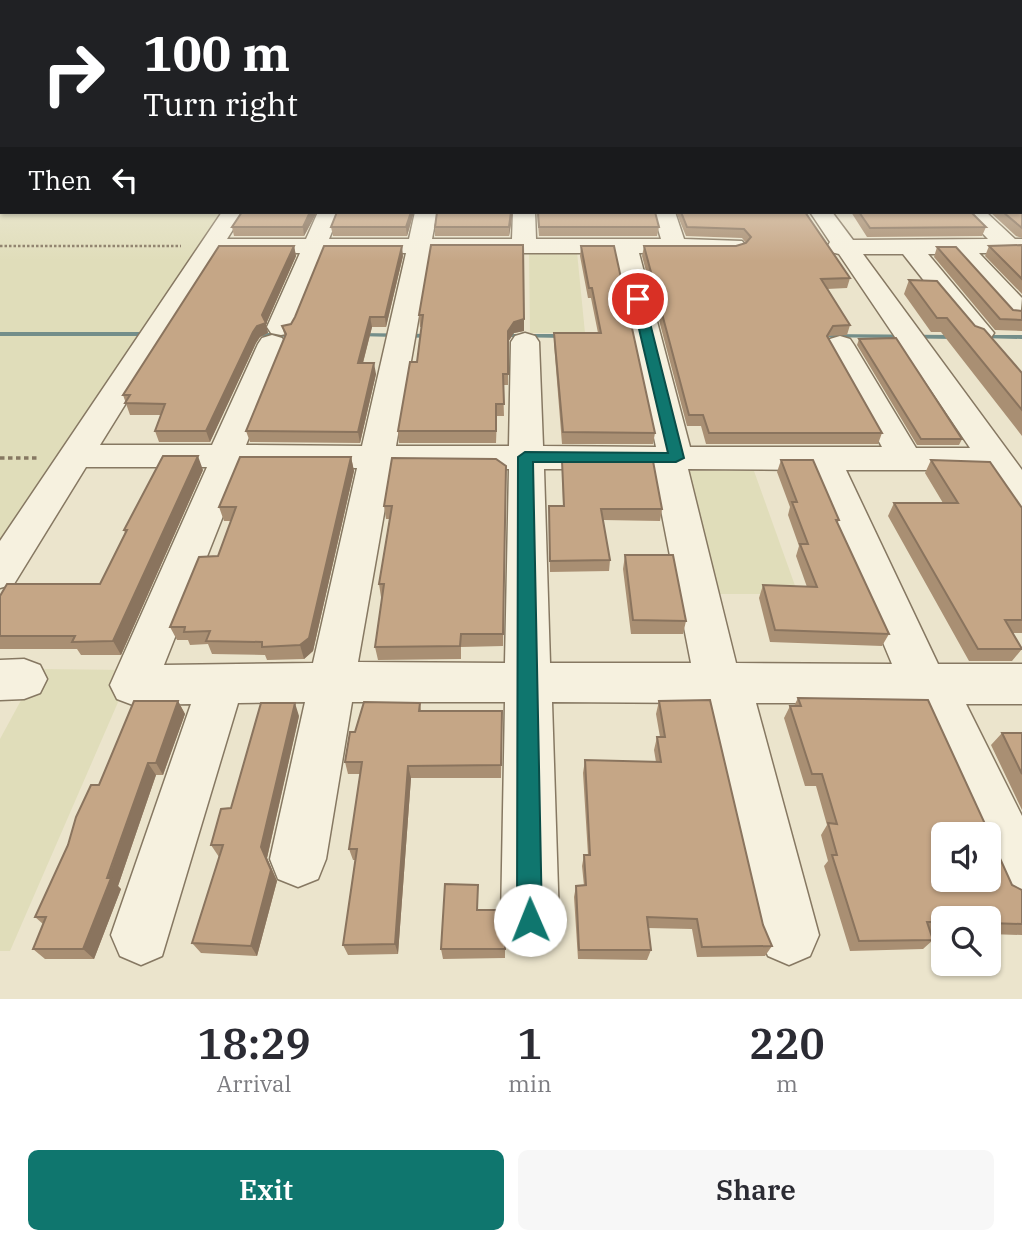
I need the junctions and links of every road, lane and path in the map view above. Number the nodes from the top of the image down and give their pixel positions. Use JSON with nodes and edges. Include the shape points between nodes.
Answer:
{"nodes":[{"id":1,"x":232,"y":214,"type":"edge"},
{"id":2,"x":328,"y":214,"type":"edge"},
{"id":3,"x":524,"y":214,"type":"edge"},
{"id":4,"x":665,"y":214,"type":"edge"},
{"id":5,"x":822,"y":214,"type":"edge"},
{"id":6,"x":976,"y":214,"type":"edge"},
{"id":7,"x":423,"y":229,"type":"edge"},
{"id":8,"x":313,"y":245,"type":"junction"},
{"id":9,"x":0,"y":246,"type":"edge"},
{"id":10,"x":212,"y":246,"type":"junction"},
{"id":11,"x":524,"y":246,"type":"junction"},
{"id":12,"x":625,"y":246,"type":"junction"},
{"id":13,"x":675,"y":246,"type":"junction"},
{"id":14,"x":734,"y":246,"type":"edge"},
{"id":15,"x":909,"y":246,"type":"junction"},
{"id":16,"x":959,"y":246,"type":"junction"},
{"id":17,"x":1016,"y":246,"type":"edge"},
{"id":18,"x":843,"y":247,"type":"junction"},
{"id":19,"x":1020,"y":312,"type":"edge"},
{"id":20,"x":980,"y":333,"type":"edge"},
{"id":21,"x":525,"y":342,"type":"dead end"},
{"id":22,"x":840,"y":345,"type":"dead end"},
{"id":23,"x":77,"y":456,"type":"junction"},
{"id":24,"x":227,"y":456,"type":"junction"},
{"id":25,"x":377,"y":456,"type":"junction"},
{"id":26,"x":525,"y":457,"type":"junction"},
{"id":27,"x":672,"y":458,"type":"junction"},
{"id":28,"x":823,"y":458,"type":"junction"},
{"id":29,"x":906,"y":458,"type":"junction"},
{"id":30,"x":996,"y":459,"type":"junction"},
{"id":31,"x":1022,"y":495,"type":"edge"},
{"id":32,"x":0,"y":573,"type":"edge"},
{"id":33,"x":332,"y":682,"type":"junction"},
{"id":34,"x":527,"y":682,"type":"junction"},
{"id":35,"x":221,"y":683,"type":"junction"},
{"id":36,"x":723,"y":683,"type":"junction"},
{"id":37,"x":928,"y":684,"type":"junction"},
{"id":38,"x":1022,"y":684,"type":"edge"},
{"id":39,"x":298,"y":859,"type":"dead end"},
{"id":40,"x":1022,"y":876,"type":"edge"},
{"id":41,"x":530,"y":920,"type":"dead end"},
{"id":42,"x":141,"y":935,"type":"dead end"},
{"id":43,"x":789,"y":935,"type":"dead end"}],
"edges":[{"from":1,"to":10,"type":"street"},
{"from":2,"to":8,"type":"street"},
{"from":3,"to":11,"type":"street"},
{"from":4,"to":13,"type":"street"},
{"from":5,"to":18,"type":"street"},
{"from":6,"to":17,"type":"street"},
{"from":7,"to":8,"type":"street"},
{"from":7,"to":11,"type":"street"},
{"from":7,"to":25,"type":"street"},
{"from":8,"to":10,"type":"street"},
{"from":8,"to":24,"type":"street"},
{"from":9,"to":10,"type":"path"},
{"from":10,"to":23,"type":"street"},
{"from":11,"to":12,"type":"street"},
{"from":12,"to":13,"type":"street"},
{"from":12,"to":27,"type":"street"},
{"from":13,"to":14,"type":"street"},
{"from":15,"to":16,"type":"street"},
{"from":15,"to":18,"type":"street"},
{"from":15,"to":20,"type":"street"},
{"from":16,"to":17,"type":"street"},
{"from":16,"to":19,"type":"street"},
{"from":18,"to":30,"type":"street"},
{"from":21,"to":26,"type":"street"},
{"from":22,"to":29,"type":"street"},
{"from":23,"to":24,"type":"street"},
{"from":23,"to":32,"type":"street"},
{"from":24,"to":25,"type":"street"},
{"from":24,"to":35,"type":"street","via":[[133,685]]},
{"from":25,"to":26,"type":"street"},
{"from":25,"to":33,"type":"street"},
{"from":26,"to":27,"type":"street"},
{"from":26,"to":34,"type":"street"},
{"from":27,"to":28,"type":"street"},
{"from":27,"to":36,"type":"street"},
{"from":28,"to":29,"type":"street"},
{"from":28,"to":37,"type":"street"},
{"from":29,"to":30,"type":"street"},
{"from":30,"to":31,"type":"street"},
{"from":33,"to":34,"type":"street"},
{"from":33,"to":35,"type":"street"},
{"from":33,"to":39,"type":"street"},
{"from":34,"to":36,"type":"street"},
{"from":34,"to":41,"type":"street"},
{"from":35,"to":42,"type":"street"},
{"from":36,"to":37,"type":"street"},
{"from":36,"to":43,"type":"street"},
{"from":37,"to":38,"type":"street"},
{"from":37,"to":40,"type":"street"}]}
